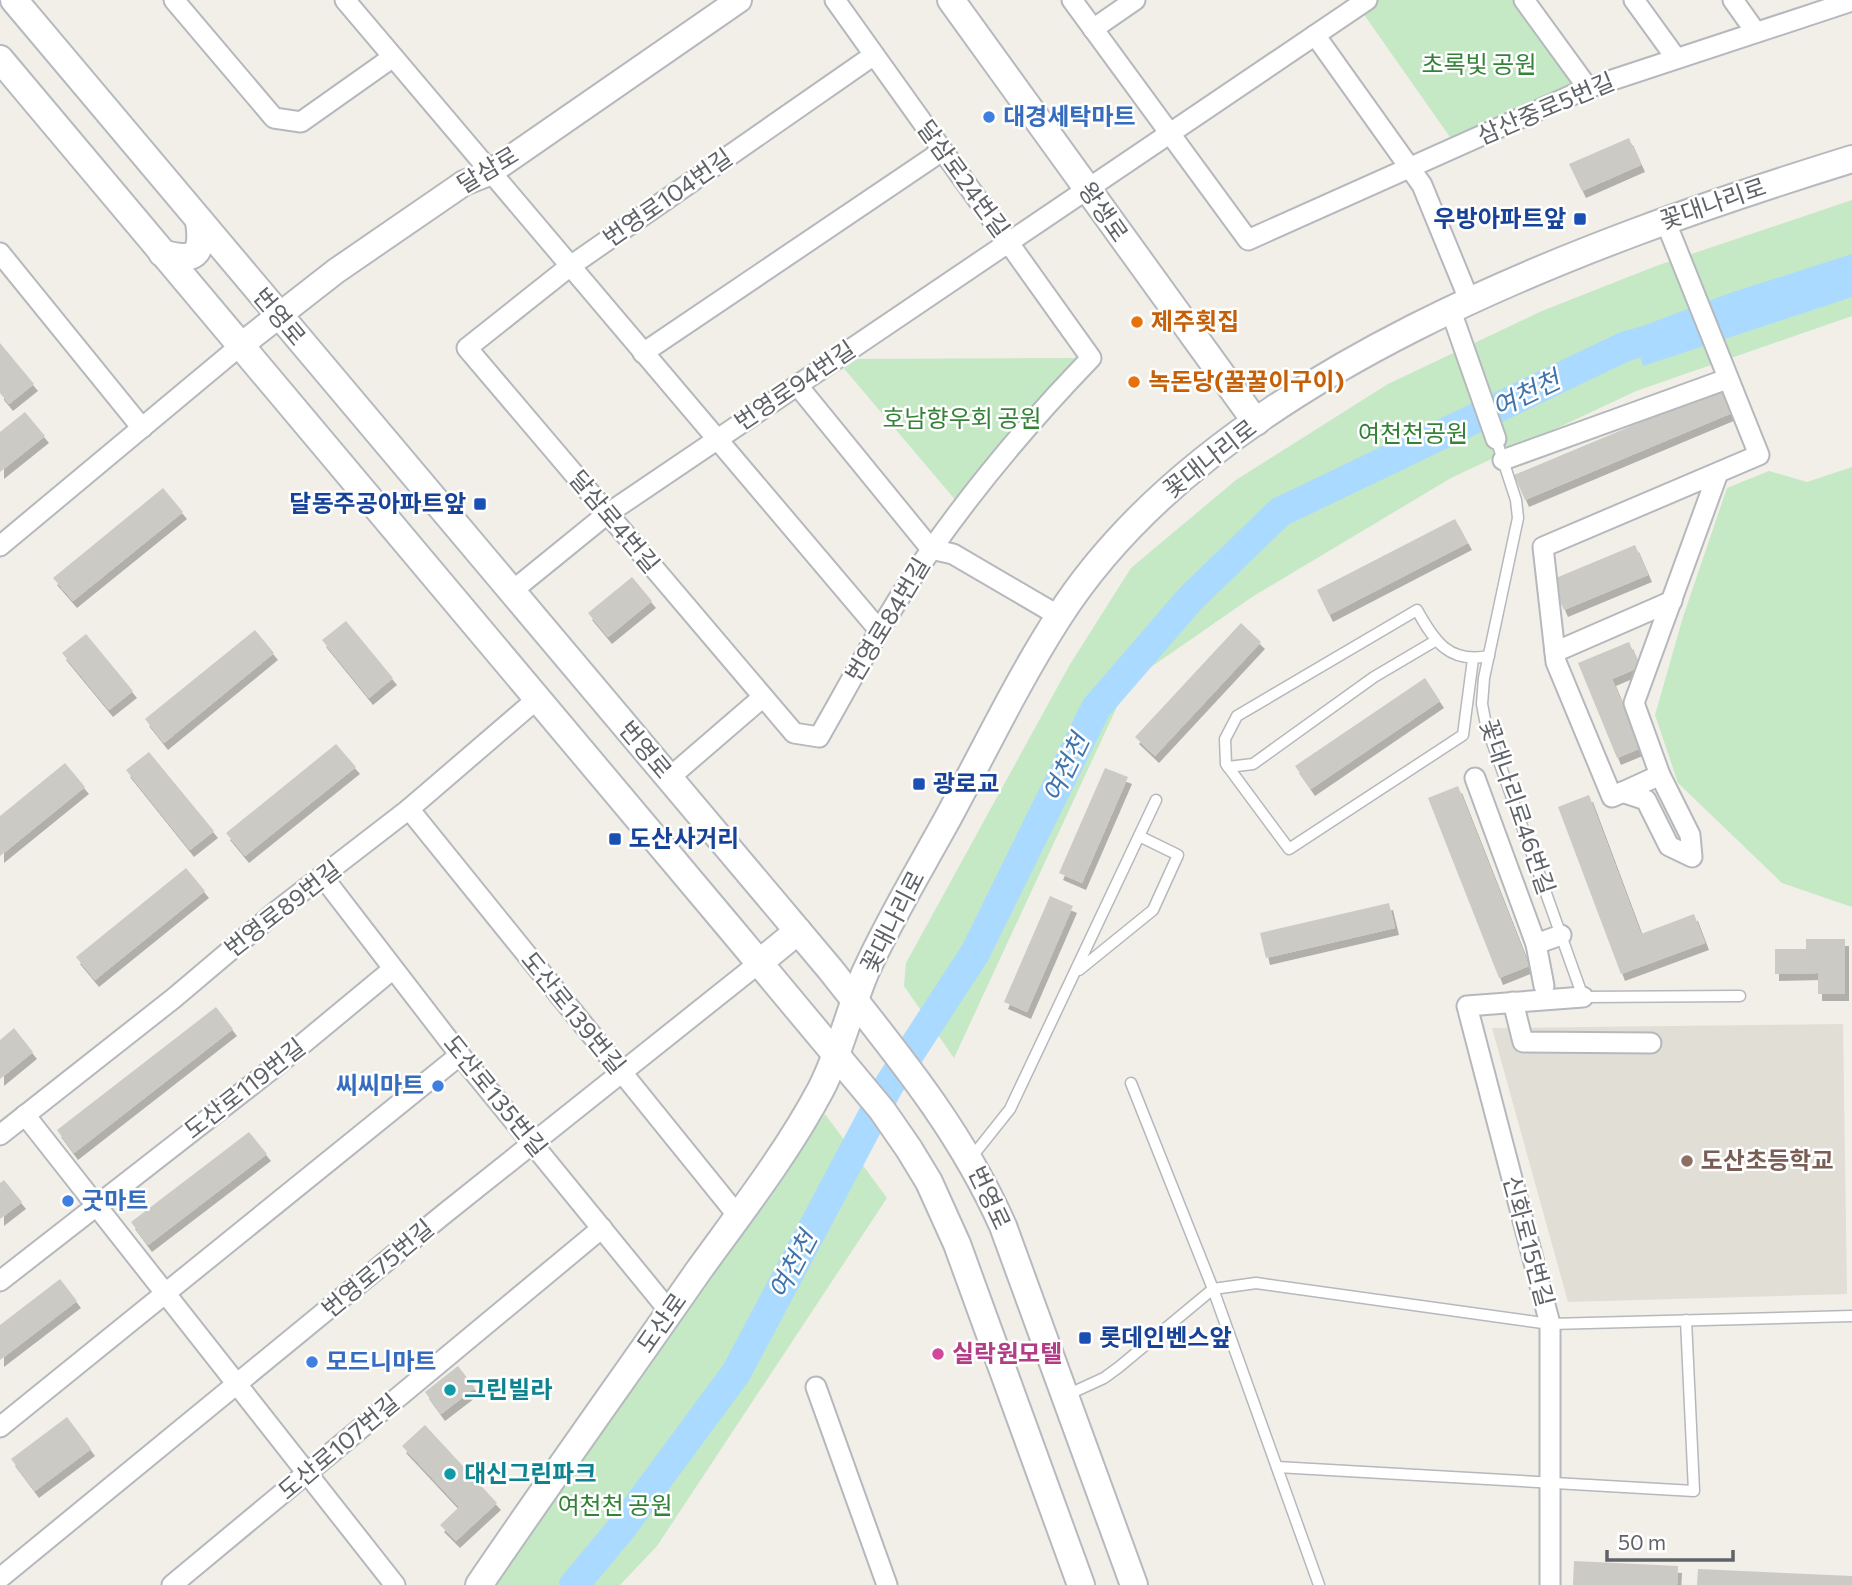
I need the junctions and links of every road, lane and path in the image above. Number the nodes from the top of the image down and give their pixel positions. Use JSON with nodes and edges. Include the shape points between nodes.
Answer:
{"nodes":[{"id":1,"x":14,"y":0,"type":"edge"},
{"id":2,"x":174,"y":0,"type":"edge"},
{"id":3,"x":345,"y":0,"type":"edge"},
{"id":4,"x":739,"y":0,"type":"edge"},
{"id":5,"x":835,"y":0,"type":"edge"},
{"id":6,"x":951,"y":0,"type":"edge"},
{"id":7,"x":1072,"y":0,"type":"edge"},
{"id":8,"x":1135,"y":0,"type":"edge"},
{"id":9,"x":1367,"y":0,"type":"edge"},
{"id":10,"x":1524,"y":0,"type":"edge"},
{"id":11,"x":1634,"y":0,"type":"edge"},
{"id":12,"x":1733,"y":0,"type":"edge"},
{"id":13,"x":1843,"y":2,"type":"edge"},
{"id":14,"x":1093,"y":29,"type":"junction"},
{"id":15,"x":1755,"y":31,"type":"junction"},
{"id":16,"x":1315,"y":36,"type":"junction"},
{"id":17,"x":874,"y":55,"type":"junction"},
{"id":18,"x":393,"y":57,"type":"junction"},
{"id":19,"x":1676,"y":58,"type":"junction"},
{"id":20,"x":0,"y":59,"type":"edge"},
{"id":21,"x":1588,"y":88,"type":"junction"},
{"id":22,"x":1169,"y":134,"type":"junction"},
{"id":23,"x":942,"y":151,"type":"junction"},
{"id":24,"x":1852,"y":159,"type":"edge"},
{"id":25,"x":1408,"y":170,"type":"junction"},
{"id":26,"x":489,"y":173,"type":"junction"},
{"id":27,"x":1087,"y":190,"type":"junction"},
{"id":28,"x":1665,"y":220,"type":"junction"},
{"id":29,"x":200,"y":221,"type":"junction"},
{"id":30,"x":1008,"y":242,"type":"junction"},
{"id":31,"x":0,"y":253,"type":"edge"},
{"id":32,"x":162,"y":253,"type":"junction"},
{"id":33,"x":569,"y":267,"type":"junction"},
{"id":34,"x":1461,"y":307,"type":"junction"},
{"id":35,"x":278,"y":315,"type":"junction"},
{"id":36,"x":240,"y":346,"type":"junction"},
{"id":37,"x":467,"y":348,"type":"joint"},
{"id":38,"x":643,"y":352,"type":"junction"},
{"id":39,"x":1091,"y":358,"type":"joint"},
{"id":40,"x":1727,"y":379,"type":"junction"},
{"id":41,"x":798,"y":386,"type":"junction"},
{"id":42,"x":1256,"y":422,"type":"junction"},
{"id":43,"x":142,"y":428,"type":"junction"},
{"id":44,"x":716,"y":439,"type":"junction"},
{"id":45,"x":1496,"y":439,"type":"joint"},
{"id":46,"x":1503,"y":460,"type":"junction"},
{"id":47,"x":1718,"y":473,"type":"junction"},
{"id":48,"x":607,"y":514,"type":"junction"},
{"id":49,"x":0,"y":546,"type":"edge"},
{"id":50,"x":931,"y":549,"type":"junction"},
{"id":51,"x":510,"y":592,"type":"junction"},
{"id":52,"x":1672,"y":601,"type":"junction"},
{"id":53,"x":1059,"y":616,"type":"junction"},
{"id":54,"x":879,"y":630,"type":"junction"},
{"id":55,"x":1434,"y":641,"type":"junction"},
{"id":56,"x":1555,"y":652,"type":"junction"},
{"id":57,"x":1489,"y":656,"type":"junction"},
{"id":58,"x":1473,"y":659,"type":"junction"},
{"id":59,"x":763,"y":696,"type":"junction"},
{"id":60,"x":537,"y":699,"type":"junction"},
{"id":61,"x":1228,"y":767,"type":"junction"},
{"id":62,"x":1660,"y":775,"type":"junction"},
{"id":63,"x":669,"y":778,"type":"junction"},
{"id":64,"x":1475,"y":778,"type":"dead end"},
{"id":65,"x":1622,"y":792,"type":"junction"},
{"id":66,"x":1156,"y":800,"type":"dead end"},
{"id":67,"x":409,"y":809,"type":"junction"},
{"id":68,"x":1139,"y":836,"type":"junction"},
{"id":69,"x":323,"y":877,"type":"junction"},
{"id":70,"x":798,"y":931,"type":"junction"},
{"id":71,"x":1561,"y":935,"type":"junction"},
{"id":72,"x":1536,"y":944,"type":"junction"},
{"id":73,"x":759,"y":963,"type":"junction"},
{"id":74,"x":393,"y":969,"type":"junction"},
{"id":75,"x":1074,"y":974,"type":"junction"},
{"id":76,"x":1544,"y":986,"type":"dead end"},
{"id":77,"x":1583,"y":996,"type":"junction"},
{"id":78,"x":1740,"y":996,"type":"dead end"},
{"id":79,"x":855,"y":1001,"type":"junction"},
{"id":80,"x":1513,"y":1002,"type":"junction"},
{"id":81,"x":1651,"y":1043,"type":"dead end"},
{"id":82,"x":460,"y":1055,"type":"junction"},
{"id":83,"x":843,"y":1064,"type":"junction"},
{"id":84,"x":622,"y":1073,"type":"junction"},
{"id":85,"x":1131,"y":1083,"type":"dead end"},
{"id":86,"x":25,"y":1115,"type":"junction"},
{"id":87,"x":0,"y":1135,"type":"edge"},
{"id":88,"x":534,"y":1144,"type":"junction"},
{"id":89,"x":971,"y":1158,"type":"junction"},
{"id":90,"x":95,"y":1207,"type":"junction"},
{"id":91,"x":738,"y":1216,"type":"junction"},
{"id":92,"x":602,"y":1228,"type":"junction"},
{"id":93,"x":0,"y":1281,"type":"edge"},
{"id":94,"x":1213,"y":1289,"type":"junction"},
{"id":95,"x":165,"y":1295,"type":"junction"},
{"id":96,"x":670,"y":1312,"type":"junction"},
{"id":97,"x":1852,"y":1316,"type":"edge"},
{"id":98,"x":1686,"y":1320,"type":"junction"},
{"id":99,"x":1550,"y":1324,"type":"junction"},
{"id":100,"x":237,"y":1385,"type":"junction"},
{"id":101,"x":816,"y":1388,"type":"dead end"},
{"id":102,"x":1067,"y":1395,"type":"junction"},
{"id":103,"x":0,"y":1427,"type":"edge"},
{"id":104,"x":1277,"y":1467,"type":"junction"},
{"id":105,"x":307,"y":1473,"type":"junction"},
{"id":106,"x":1550,"y":1482,"type":"junction"},
{"id":107,"x":0,"y":1578,"type":"edge"},
{"id":108,"x":172,"y":1585,"type":"edge"},
{"id":109,"x":395,"y":1585,"type":"edge"},
{"id":110,"x":479,"y":1585,"type":"edge"},
{"id":111,"x":887,"y":1585,"type":"edge"},
{"id":112,"x":1081,"y":1585,"type":"edge"},
{"id":113,"x":1134,"y":1585,"type":"edge"},
{"id":114,"x":1319,"y":1585,"type":"edge"},
{"id":115,"x":1550,"y":1585,"type":"edge"}],
"edges":[{"from":1,"to":29,"type":"main road","name":"번영로"},
{"from":2,"to":18,"type":"street","via":[[274,118],[301,122]]},
{"from":3,"to":18,"type":"street"},
{"from":4,"to":26,"type":"street","name":"달삼로"},
{"from":5,"to":17,"type":"street","name":"달삼로24번길"},
{"from":6,"to":27,"type":"main road","name":"왕생로"},
{"from":7,"to":14,"type":"street"},
{"from":8,"to":14,"type":"street"},
{"from":9,"to":16,"type":"street","name":"번영로94번길"},
{"from":10,"to":21,"type":"street"},
{"from":11,"to":19,"type":"street"},
{"from":12,"to":15,"type":"street"},
{"from":13,"to":15,"type":"street","name":"삼산중로5번길"},
{"from":14,"to":22,"type":"street"},
{"from":15,"to":19,"type":"street","name":"삼산중로5번길"},
{"from":16,"to":22,"type":"street","name":"번영로94번길"},
{"from":16,"to":25,"type":"street"},
{"from":17,"to":23,"type":"street","name":"달삼로24번길"},
{"from":17,"to":33,"type":"street","name":"번영로104번길"},
{"from":18,"to":26,"type":"street"},
{"from":19,"to":21,"type":"street","name":"삼산중로5번길"},
{"from":20,"to":32,"type":"main road","name":"번영로"},
{"from":21,"to":25,"type":"street","name":"삼산중로5번길"},
{"from":22,"to":25,"type":"street","name":"삼산중로5번길","via":[[1248,240]]},
{"from":22,"to":27,"type":"street","name":"번영로94번길"},
{"from":23,"to":30,"type":"street","name":"달삼로24번길"},
{"from":23,"to":38,"type":"street"},
{"from":24,"to":28,"type":"main road","name":"꽃대나리로"},
{"from":25,"to":34,"type":"street","via":[[1422,185]]},
{"from":26,"to":33,"type":"street"},
{"from":26,"to":35,"type":"street","name":"달삼로","via":[[453,191]]},
{"from":27,"to":30,"type":"street","name":"번영로94번길"},
{"from":27,"to":42,"type":"main road","name":"왕생로"},
{"from":28,"to":34,"type":"main road","name":"꽃대나리로"},
{"from":28,"to":40,"type":"street"},
{"from":29,"to":32,"type":"main road","via":[[202,238],[195,254],[177,257]]},
{"from":29,"to":35,"type":"main road","name":"번영로"},
{"from":30,"to":39,"type":"street","name":"달삼로24번길"},
{"from":30,"to":41,"type":"street","name":"번영로94번길"},
{"from":31,"to":43,"type":"street"},
{"from":32,"to":36,"type":"main road","name":"번영로"},
{"from":33,"to":37,"type":"street","name":"번영로104번길"},
{"from":33,"to":38,"type":"street"},
{"from":34,"to":42,"type":"main road","name":"꽃대나리로","via":[[1329,375]]},
{"from":34,"to":45,"type":"street","via":[[1464,346]]},
{"from":35,"to":36,"type":"street","name":"달삼로"},
{"from":35,"to":51,"type":"main road","name":"번영로"},
{"from":36,"to":43,"type":"street"},
{"from":36,"to":60,"type":"main road","name":"번영로"},
{"from":37,"to":48,"type":"street","name":"달삼로4번길"},
{"from":38,"to":44,"type":"street"},
{"from":39,"to":50,"type":"street","name":"번영로84번길","via":[[1047,403]]},
{"from":40,"to":46,"type":"street"},
{"from":40,"to":47,"type":"street","via":[[1759,455]]},
{"from":41,"to":44,"type":"street","name":"번영로94번길"},
{"from":41,"to":50,"type":"street"},
{"from":42,"to":53,"type":"main road","name":"꽃대나리로","via":[[1160,499],[1086,578]]},
{"from":43,"to":49,"type":"street"},
{"from":44,"to":48,"type":"street","name":"번영로94번길"},
{"from":44,"to":54,"type":"street"},
{"from":45,"to":46,"type":"lane","name":"꽃대나리로46번길"},
{"from":46,"to":57,"type":"lane","name":"꽃대나리로46번길","via":[[1518,518]]},
{"from":47,"to":52,"type":"street"},
{"from":47,"to":56,"type":"street","via":[[1543,547]]},
{"from":48,"to":51,"type":"street","name":"번영로94번길"},
{"from":48,"to":59,"type":"street","name":"달삼로4번길"},
{"from":50,"to":53,"type":"street","via":[[953,554]]},
{"from":50,"to":54,"type":"street","name":"번영로84번길"},
{"from":51,"to":63,"type":"main road","name":"번영로"},
{"from":52,"to":56,"type":"street"},
{"from":52,"to":62,"type":"street","via":[[1634,704]]},
{"from":53,"to":79,"type":"main road","name":"꽃대나리로","via":[[874,956]]},
{"from":54,"to":59,"type":"street","name":"번영로84번길","via":[[819,737],[794,733]]},
{"from":55,"to":58,"type":"lane"},
{"from":55,"to":61,"type":"lane","via":[[1374,677],[1253,764]]},
{"from":55,"to":61,"type":"lane","via":[[1417,610],[1237,716],[1225,739]]},
{"from":56,"to":65,"type":"street","via":[[1612,797]]},
{"from":57,"to":58,"type":"lane"},
{"from":57,"to":71,"type":"lane","name":"꽃대나리로46번길","via":[[1482,704],[1486,725]]},
{"from":58,"to":61,"type":"lane","via":[[1463,735],[1289,849]]},
{"from":59,"to":63,"type":"street"},
{"from":60,"to":67,"type":"street","name":"번영로89번길"},
{"from":60,"to":73,"type":"main road","name":"번영로"},
{"from":62,"to":65,"type":"street"},
{"from":62,"to":65,"type":"street","via":[[1690,835],[1692,857],[1669,846],[1646,800]]},
{"from":63,"to":70,"type":"main road","name":"번영로"},
{"from":64,"to":72,"type":"street"},
{"from":66,"to":68,"type":"lane"},
{"from":67,"to":69,"type":"street","name":"번영로89번길"},
{"from":67,"to":84,"type":"street","name":"도산로139번길"},
{"from":68,"to":75,"type":"lane"},
{"from":68,"to":75,"type":"lane","via":[[1178,855],[1153,910]]},
{"from":69,"to":74,"type":"street","name":"도산로135번길"},
{"from":69,"to":86,"type":"street","name":"번영로89번길"},
{"from":70,"to":73,"type":"main road"},
{"from":70,"to":79,"type":"main road","name":"번영로"},
{"from":71,"to":72,"type":"street"},
{"from":71,"to":77,"type":"lane","name":"꽃대나리로46번길"},
{"from":72,"to":76,"type":"street"},
{"from":73,"to":83,"type":"main road","name":"번영로"},
{"from":73,"to":84,"type":"street","name":"번영로75번길"},
{"from":74,"to":82,"type":"street","name":"도산로135번길"},
{"from":74,"to":90,"type":"street","name":"도산로119번길"},
{"from":75,"to":89,"type":"lane","via":[[1010,1109]]},
{"from":77,"to":78,"type":"lane"},
{"from":77,"to":80,"type":"street"},
{"from":79,"to":83,"type":"main road","name":"꽃대나리로"},
{"from":79,"to":89,"type":"main road","name":"번영로"},
{"from":80,"to":81,"type":"street","via":[[1523,1042]]},
{"from":80,"to":99,"type":"street","name":"신화로15번길","via":[[1467,1006]]},
{"from":82,"to":88,"type":"street","name":"도산로135번길"},
{"from":82,"to":95,"type":"street"},
{"from":83,"to":91,"type":"main road","name":"도산로","via":[[818,1094]]},
{"from":83,"to":112,"type":"main road","name":"번영로","via":[[929,1181],[957,1244]]},
{"from":84,"to":88,"type":"street","name":"번영로75번길"},
{"from":84,"to":91,"type":"street","name":"도산로139번길"},
{"from":85,"to":94,"type":"lane"},
{"from":86,"to":87,"type":"street","name":"번영로89번길"},
{"from":86,"to":90,"type":"street"},
{"from":88,"to":92,"type":"street","name":"도산로135번길"},
{"from":88,"to":100,"type":"street","name":"번영로75번길"},
{"from":89,"to":102,"type":"main road","name":"번영로","via":[[1003,1226]]},
{"from":90,"to":93,"type":"street","name":"도산로119번길"},
{"from":90,"to":95,"type":"street"},
{"from":91,"to":96,"type":"main road","name":"도산로"},
{"from":92,"to":96,"type":"street","name":"도산로135번길"},
{"from":92,"to":105,"type":"street","name":"도산로107번길"},
{"from":94,"to":99,"type":"lane","via":[[1256,1283]]},
{"from":94,"to":102,"type":"lane","via":[[1119,1367]]},
{"from":94,"to":104,"type":"lane"},
{"from":95,"to":100,"type":"street"},
{"from":95,"to":103,"type":"street"},
{"from":96,"to":110,"type":"main road","name":"도산로"},
{"from":97,"to":98,"type":"lane"},
{"from":98,"to":99,"type":"lane"},
{"from":98,"to":106,"type":"lane","via":[[1694,1491]]},
{"from":99,"to":106,"type":"street","name":"신화로15번길"},
{"from":100,"to":105,"type":"street"},
{"from":100,"to":107,"type":"street","name":"번영로75번길"},
{"from":101,"to":111,"type":"street"},
{"from":102,"to":113,"type":"main road","name":"번영로"},
{"from":104,"to":106,"type":"lane"},
{"from":104,"to":114,"type":"lane"},
{"from":105,"to":108,"type":"street","name":"도산로107번길"},
{"from":105,"to":109,"type":"street"},
{"from":106,"to":115,"type":"street","name":"신화로15번길"}]}
